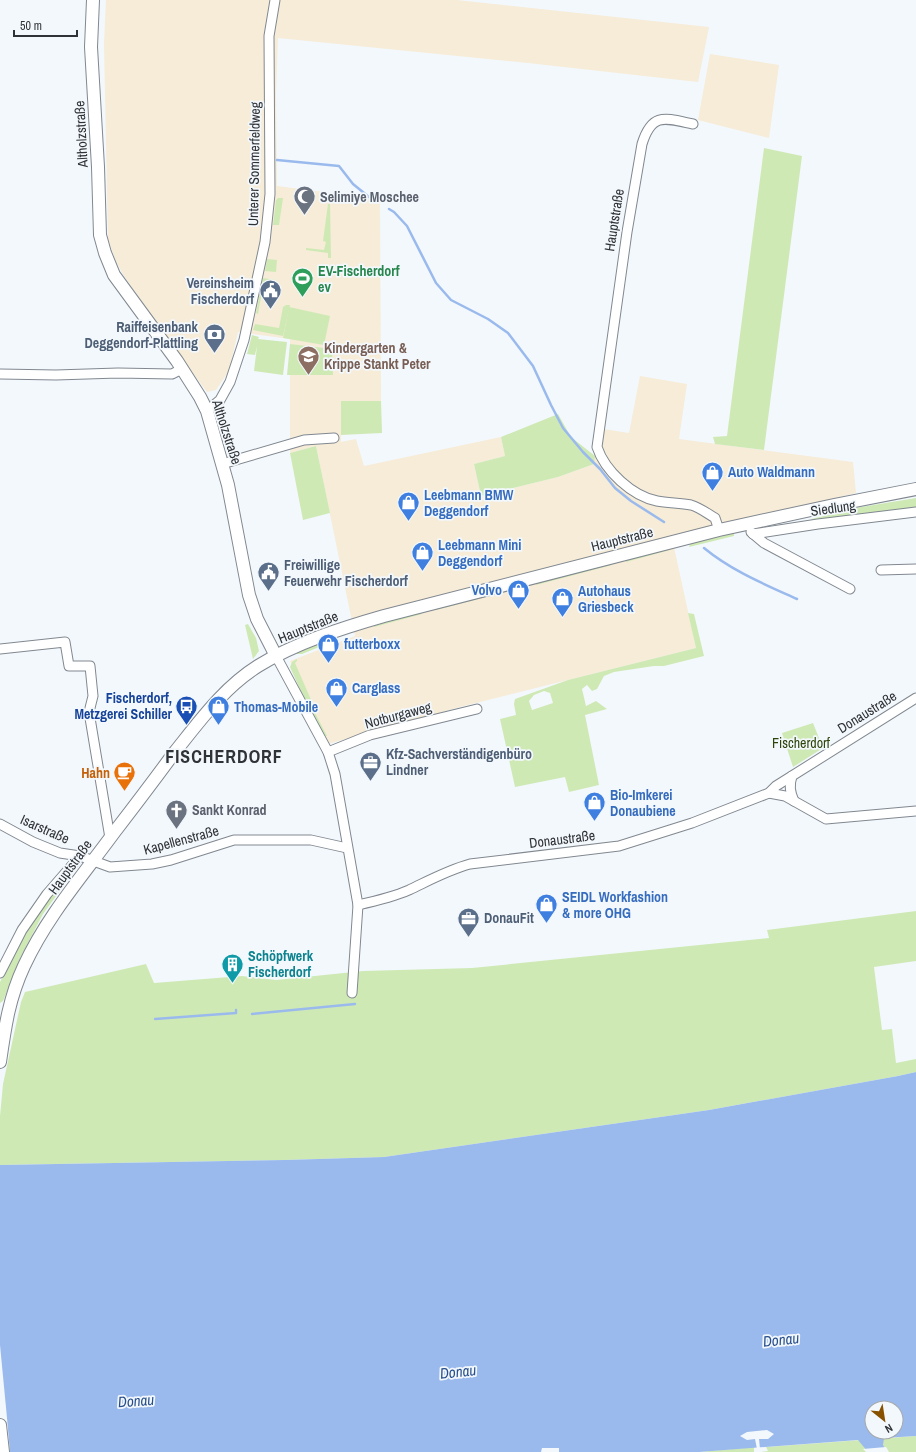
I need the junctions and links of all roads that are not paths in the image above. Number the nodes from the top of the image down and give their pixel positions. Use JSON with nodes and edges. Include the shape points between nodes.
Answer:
{"nodes":[{"id":1,"x":93,"y":0,"type":"edge"},
{"id":2,"x":275,"y":0,"type":"edge"},
{"id":3,"x":693,"y":124,"type":"dead end"},
{"id":4,"x":182,"y":369,"type":"junction"},
{"id":5,"x":0,"y":374,"type":"edge"},
{"id":6,"x":207,"y":411,"type":"junction"},
{"id":7,"x":334,"y":438,"type":"dead end"},
{"id":8,"x":222,"y":464,"type":"junction"},
{"id":9,"x":916,"y":489,"type":"edge"},
{"id":10,"x":916,"y":512,"type":"edge"},
{"id":11,"x":744,"y":524,"type":"junction"},
{"id":12,"x":719,"y":530,"type":"junction"},
{"id":13,"x":753,"y":534,"type":"junction"},
{"id":14,"x":916,"y":569,"type":"edge"},
{"id":15,"x":881,"y":570,"type":"dead end"},
{"id":16,"x":850,"y":589,"type":"dead end"},
{"id":17,"x":0,"y":649,"type":"edge"},
{"id":18,"x":276,"y":656,"type":"junction"},
{"id":19,"x":916,"y":698,"type":"edge"},
{"id":20,"x":477,"y":709,"type":"dead end"},
{"id":21,"x":328,"y":752,"type":"junction"},
{"id":22,"x":792,"y":776,"type":"junction"},
{"id":23,"x":769,"y":793,"type":"junction"},
{"id":24,"x":794,"y":801,"type":"junction"},
{"id":25,"x":916,"y":811,"type":"edge"},
{"id":26,"x":0,"y":824,"type":"edge"},
{"id":27,"x":110,"y":838,"type":"junction"},
{"id":28,"x":348,"y":848,"type":"junction"},
{"id":29,"x":80,"y":856,"type":"junction"},
{"id":30,"x":93,"y":861,"type":"junction"},
{"id":31,"x":358,"y":905,"type":"junction"},
{"id":32,"x":0,"y":972,"type":"edge"},
{"id":33,"x":352,"y":993,"type":"dead end"},
{"id":34,"x":0,"y":1062,"type":"edge"},
{"id":35,"x":0,"y":1425,"type":"edge"},
{"id":36,"x":3,"y":1452,"type":"edge"}],
"edges":[{"from":1,"to":4,"type":"main road","name":"Altholzstraße","via":[[91,47],[100,235],[114,274]]},
{"from":2,"to":6,"type":"street","name":"Unterer Sommerfeldweg","via":[[269,36],[270,194],[265,242],[244,340],[230,382],[220,400]]},
{"from":3,"to":12,"type":"street","name":"Hauptstraße","via":[[660,120],[650,126],[642,144],[597,447],[601,458],[617,477],[638,495],[656,501],[692,505],[715,518]]},
{"from":4,"to":5,"type":"street","via":[[172,374]]},
{"from":4,"to":6,"type":"main road","name":"Altholzstraße"},
{"from":6,"to":8,"type":"main road","name":"Altholzstraße"},
{"from":7,"to":8,"type":"street","via":[[304,440]]},
{"from":8,"to":18,"type":"main road","name":"Altholzstraße","via":[[249,595],[257,619]]},
{"from":9,"to":11,"type":"main road","name":"Hauptstraße"},
{"from":10,"to":13,"type":"street","name":"Siedlung"},
{"from":11,"to":12,"type":"main road","name":"Hauptstraße"},
{"from":11,"to":13,"type":"street"},
{"from":12,"to":18,"type":"main road","name":"Hauptstraße","via":[[367,621],[332,632]]},
{"from":13,"to":16,"type":"street","via":[[764,544]]},
{"from":14,"to":15,"type":"street"},
{"from":17,"to":27,"type":"street","via":[[65,642],[69,666],[90,666],[93,696],[90,712]]},
{"from":18,"to":21,"type":"street"},
{"from":18,"to":27,"type":"main road","name":"Hauptstraße","via":[[256,667],[226,691],[201,719]]},
{"from":19,"to":22,"type":"street","name":"Donaustraße"},
{"from":20,"to":21,"type":"street","name":"Notburgaweg","via":[[370,735]]},
{"from":21,"to":28,"type":"street","via":[[335,774]]},
{"from":22,"to":23,"type":"street","name":"Donaustraße"},
{"from":22,"to":24,"type":"street","via":[[790,793]]},
{"from":23,"to":24,"type":"street","via":[[786,796]]},
{"from":23,"to":31,"type":"street","name":"Donaustraße","via":[[692,823],[619,846],[470,864],[454,868],[408,890]]},
{"from":24,"to":25,"type":"street","via":[[826,819]]},
{"from":26,"to":29,"type":"street","name":"Isarstraße","via":[[60,853]]},
{"from":27,"to":30,"type":"main road","name":"Hauptstraße"},
{"from":28,"to":30,"type":"street","name":"Kapellenstraße","via":[[311,840],[234,840],[152,864],[110,867]]},
{"from":28,"to":31,"type":"street"},
{"from":29,"to":30,"type":"street","name":"Isarstraße"},
{"from":29,"to":32,"type":"street","name":"Isarstraße","via":[[47,894],[22,930]]},
{"from":30,"to":34,"type":"main road","name":"Hauptstraße","via":[[34,945],[15,988],[7,1016]]},
{"from":31,"to":33,"type":"street"},
{"from":35,"to":36,"type":"main road"}]}
